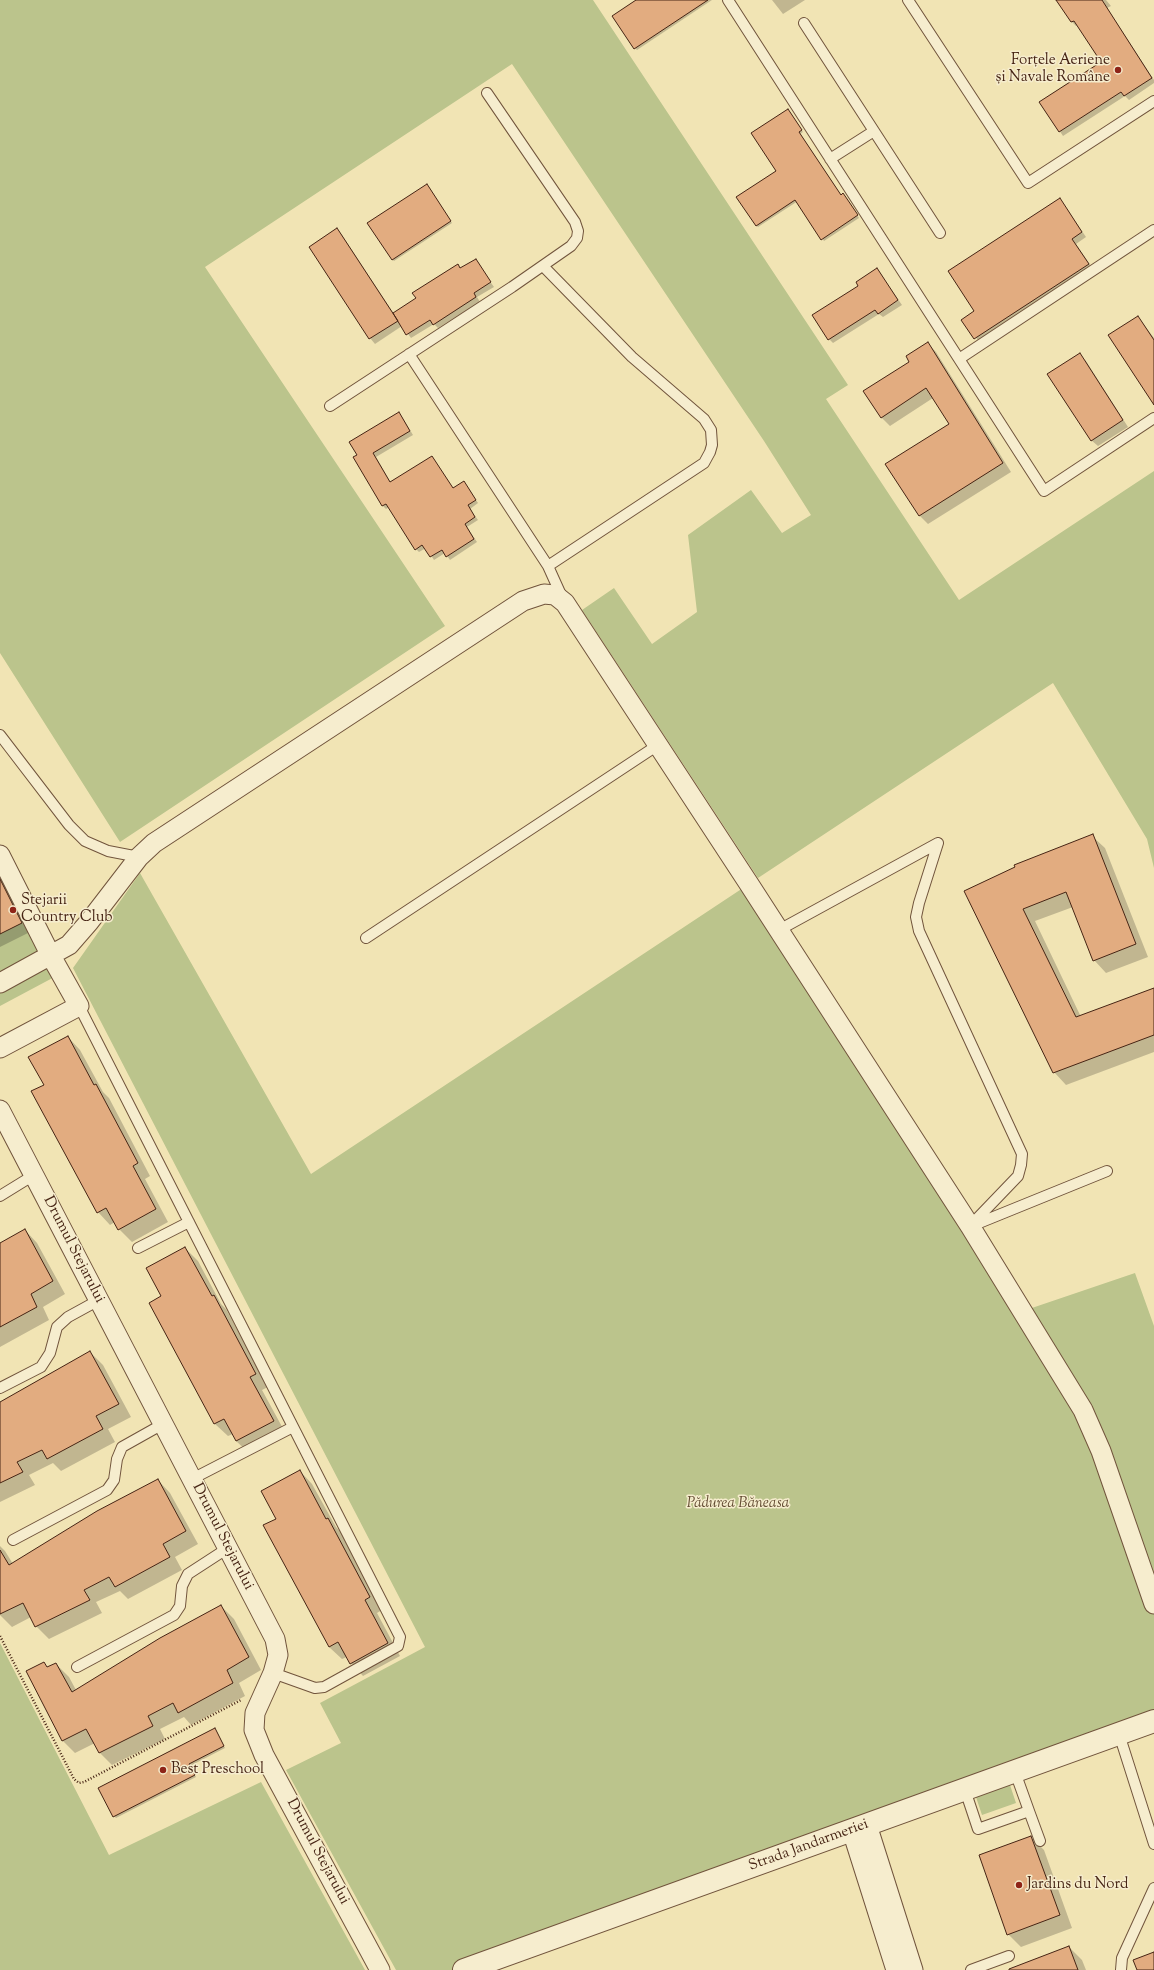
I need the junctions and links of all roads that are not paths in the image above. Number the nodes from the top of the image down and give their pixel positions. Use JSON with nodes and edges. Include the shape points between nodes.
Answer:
{"nodes":[{"id":1,"x":728,"y":0,"type":"edge"},
{"id":2,"x":908,"y":0,"type":"edge"},
{"id":3,"x":804,"y":23,"type":"dead end"},
{"id":4,"x":487,"y":93,"type":"dead end"},
{"id":5,"x":1154,"y":101,"type":"edge"},
{"id":6,"x":874,"y":131,"type":"junction"},
{"id":7,"x":830,"y":159,"type":"junction"},
{"id":8,"x":1154,"y":230,"type":"edge"},
{"id":9,"x":940,"y":233,"type":"dead end"},
{"id":10,"x":543,"y":266,"type":"junction"},
{"id":11,"x":409,"y":354,"type":"junction"},
{"id":12,"x":959,"y":359,"type":"junction"},
{"id":13,"x":330,"y":406,"type":"dead end"},
{"id":14,"x":1154,"y":418,"type":"edge"},
{"id":15,"x":548,"y":566,"type":"junction"},
{"id":16,"x":565,"y":603,"type":"junction"},
{"id":17,"x":0,"y":735,"type":"edge"},
{"id":18,"x":658,"y":744,"type":"junction"},
{"id":19,"x":0,"y":855,"type":"edge"},
{"id":20,"x":139,"y":857,"type":"junction"},
{"id":21,"x":779,"y":930,"type":"junction"},
{"id":22,"x":366,"y":938,"type":"dead end"},
{"id":23,"x":51,"y":956,"type":"junction"},
{"id":24,"x":0,"y":983,"type":"edge"},
{"id":25,"x":79,"y":1006,"type":"junction"},
{"id":26,"x":0,"y":1048,"type":"edge"},
{"id":27,"x":0,"y":1110,"type":"edge"},
{"id":28,"x":1107,"y":1171,"type":"dead end"},
{"id":29,"x":34,"y":1175,"type":"junction"},
{"id":30,"x":0,"y":1196,"type":"edge"},
{"id":31,"x":189,"y":1222,"type":"junction"},
{"id":32,"x":970,"y":1226,"type":"junction"},
{"id":33,"x":138,"y":1248,"type":"dead end"},
{"id":34,"x":99,"y":1300,"type":"junction"},
{"id":35,"x":0,"y":1388,"type":"edge"},
{"id":36,"x":163,"y":1424,"type":"junction"},
{"id":37,"x":293,"y":1427,"type":"junction"},
{"id":38,"x":192,"y":1480,"type":"junction"},
{"id":39,"x":13,"y":1540,"type":"dead end"},
{"id":40,"x":228,"y":1548,"type":"junction"},
{"id":41,"x":1154,"y":1604,"type":"edge"},
{"id":42,"x":77,"y":1667,"type":"dead end"},
{"id":43,"x":270,"y":1680,"type":"junction"},
{"id":44,"x":1154,"y":1721,"type":"edge"},
{"id":45,"x":1119,"y":1734,"type":"junction"},
{"id":46,"x":1015,"y":1772,"type":"junction"},
{"id":47,"x":965,"y":1790,"type":"junction"},
{"id":48,"x":1029,"y":1811,"type":"junction"},
{"id":49,"x":859,"y":1828,"type":"junction"},
{"id":50,"x":1040,"y":1841,"type":"dead end"},
{"id":51,"x":1154,"y":1844,"type":"edge"},
{"id":52,"x":1154,"y":1888,"type":"edge"},
{"id":53,"x":1009,"y":1956,"type":"dead end"},
{"id":54,"x":380,"y":1970,"type":"edge"},
{"id":55,"x":464,"y":1970,"type":"edge"},
{"id":56,"x":896,"y":1970,"type":"edge"},
{"id":57,"x":913,"y":1970,"type":"edge"},
{"id":58,"x":971,"y":1970,"type":"edge"},
{"id":59,"x":1121,"y":1970,"type":"edge"}],
"edges":[{"from":1,"to":7,"type":"lane"},
{"from":2,"to":5,"type":"lane","via":[[1028,183]]},
{"from":3,"to":6,"type":"lane"},
{"from":4,"to":10,"type":"lane","via":[[576,227],[577,238],[571,246]]},
{"from":6,"to":7,"type":"lane"},
{"from":6,"to":9,"type":"lane"},
{"from":7,"to":12,"type":"lane"},
{"from":8,"to":12,"type":"lane"},
{"from":10,"to":11,"type":"lane"},
{"from":10,"to":15,"type":"lane","via":[[632,357],[704,419],[711,430],[712,445],[704,463]]},
{"from":11,"to":13,"type":"lane"},
{"from":11,"to":15,"type":"lane"},
{"from":12,"to":14,"type":"lane","via":[[1044,491]]},
{"from":15,"to":16,"type":"lane"},
{"from":16,"to":18,"type":"street"},
{"from":16,"to":20,"type":"street","via":[[555,596],[544,594],[523,601],[161,839]]},
{"from":17,"to":20,"type":"lane","via":[[68,825],[85,841],[108,851]]},
{"from":18,"to":21,"type":"street"},
{"from":18,"to":22,"type":"lane"},
{"from":19,"to":23,"type":"street"},
{"from":20,"to":23,"type":"street","via":[[78,936]]},
{"from":21,"to":32,"type":"street"},
{"from":21,"to":32,"type":"lane","via":[[938,843],[919,902],[916,917],[919,931],[1022,1154],[1018,1176]]},
{"from":23,"to":24,"type":"street"},
{"from":23,"to":25,"type":"street"},
{"from":25,"to":26,"type":"street"},
{"from":25,"to":31,"type":"lane"},
{"from":27,"to":29,"type":"street","name":"Drumul Stejarului"},
{"from":28,"to":32,"type":"lane"},
{"from":29,"to":30,"type":"lane"},
{"from":29,"to":34,"type":"street","name":"Drumul Stejarului"},
{"from":31,"to":33,"type":"lane"},
{"from":31,"to":37,"type":"lane"},
{"from":32,"to":41,"type":"street","via":[[1083,1410],[1101,1451]]},
{"from":34,"to":35,"type":"lane","via":[[68,1317],[57,1327],[50,1353],[41,1367]]},
{"from":34,"to":36,"type":"street","name":"Drumul Stejarului"},
{"from":36,"to":38,"type":"street","name":"Drumul Stejarului"},
{"from":36,"to":39,"type":"lane","via":[[122,1447],[117,1459],[116,1474],[107,1490]]},
{"from":37,"to":38,"type":"lane"},
{"from":37,"to":43,"type":"lane","via":[[400,1637],[400,1642],[398,1646],[324,1687],[315,1688]]},
{"from":38,"to":40,"type":"street","name":"Drumul Stejarului"},
{"from":40,"to":42,"type":"lane","via":[[188,1574],[182,1586],[180,1606],[174,1615]]},
{"from":40,"to":43,"type":"street","name":"Drumul Stejarului","via":[[275,1638],[278,1655]]},
{"from":43,"to":54,"type":"street","name":"Drumul Stejarului","via":[[254,1718],[254,1730],[264,1755]]},
{"from":44,"to":45,"type":"street","name":"Strada Jandarmeriei"},
{"from":45,"to":46,"type":"street","name":"Strada Jandarmeriei"},
{"from":45,"to":51,"type":"lane"},
{"from":46,"to":47,"type":"street","name":"Strada Jandarmeriei"},
{"from":46,"to":48,"type":"lane"},
{"from":47,"to":48,"type":"lane","via":[[978,1829]]},
{"from":47,"to":49,"type":"street","name":"Strada Jandarmeriei"},
{"from":48,"to":50,"type":"lane"},
{"from":49,"to":55,"type":"street","name":"Strada Jandarmeriei"},
{"from":49,"to":56,"type":"street"},
{"from":49,"to":57,"type":"street"},
{"from":52,"to":59,"type":"lane","via":[[1122,1958]]},
{"from":53,"to":58,"type":"lane"}]}
